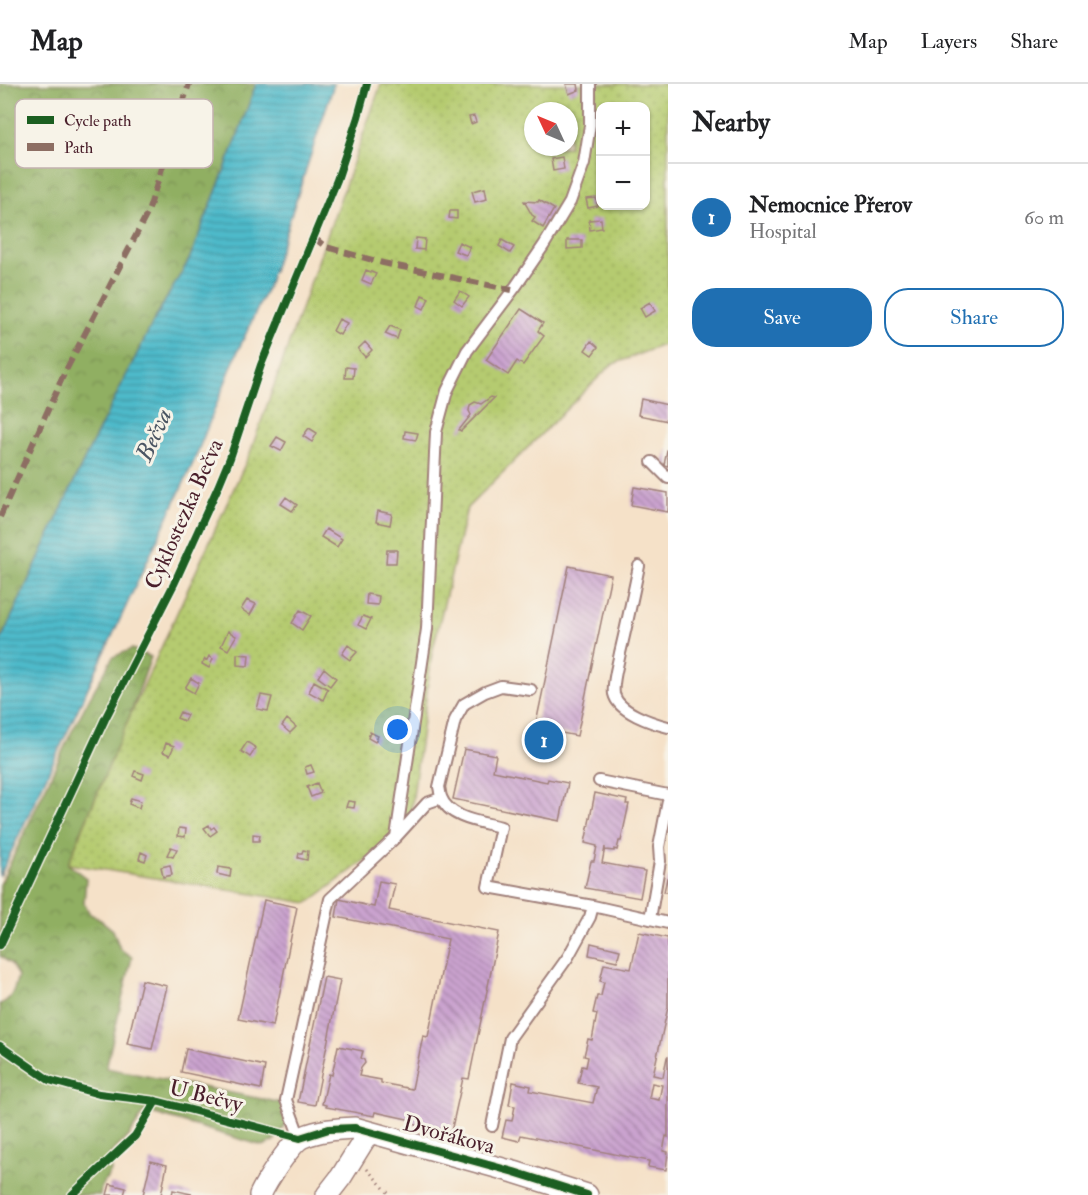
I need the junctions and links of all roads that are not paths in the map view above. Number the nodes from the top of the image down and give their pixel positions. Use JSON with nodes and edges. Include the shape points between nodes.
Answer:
{"nodes":[{"id":1,"x":590,"y":84,"type":"edge"},
{"id":2,"x":652,"y":462,"type":"dead end"},
{"id":3,"x":668,"y":478,"type":"edge"},
{"id":4,"x":639,"y":566,"type":"dead end"},
{"id":5,"x":531,"y":690,"type":"dead end"},
{"id":6,"x":668,"y":727,"type":"edge"},
{"id":7,"x":599,"y":781,"type":"dead end"},
{"id":8,"x":668,"y":795,"type":"edge"},
{"id":9,"x":441,"y":798,"type":"junction"},
{"id":10,"x":668,"y":801,"type":"edge"},
{"id":11,"x":396,"y":837,"type":"junction"},
{"id":12,"x":593,"y":906,"type":"junction"},
{"id":13,"x":650,"y":919,"type":"junction"},
{"id":14,"x":668,"y":923,"type":"edge"},
{"id":15,"x":492,"y":1126,"type":"dead end"},
{"id":16,"x":369,"y":1132,"type":"junction"},
{"id":17,"x":300,"y":1138,"type":"junction"},
{"id":18,"x":260,"y":1195,"type":"edge"},
{"id":19,"x":327,"y":1195,"type":"edge"},
{"id":20,"x":587,"y":1195,"type":"edge"}],
"edges":[{"from":1,"to":11,"type":"lane","via":[[586,153],[570,202],[516,286],[467,351],[447,391],[436,432],[427,629]]},
{"from":2,"to":3,"type":"lane"},
{"from":4,"to":6,"type":"lane","via":[[614,694],[627,710]]},
{"from":5,"to":9,"type":"lane","via":[[501,686],[464,704],[455,720],[439,787]]},
{"from":7,"to":8,"type":"lane"},
{"from":9,"to":11,"type":"lane","via":[[427,803]]},
{"from":9,"to":12,"type":"lane","via":[[456,813],[501,827],[488,887]]},
{"from":10,"to":13,"type":"lane"},
{"from":11,"to":17,"type":"lane","via":[[330,899],[286,1100]]},
{"from":12,"to":13,"type":"lane"},
{"from":12,"to":15,"type":"lane","via":[[568,957],[510,1038]]},
{"from":13,"to":14,"type":"lane"},
{"from":16,"to":17,"type":"street","name":"Dvořákova","via":[[355,1128],[329,1130]]},
{"from":16,"to":19,"type":"street"},
{"from":16,"to":20,"type":"street","name":"Dvořákova"},
{"from":17,"to":18,"type":"street","via":[[278,1164]]}]}
